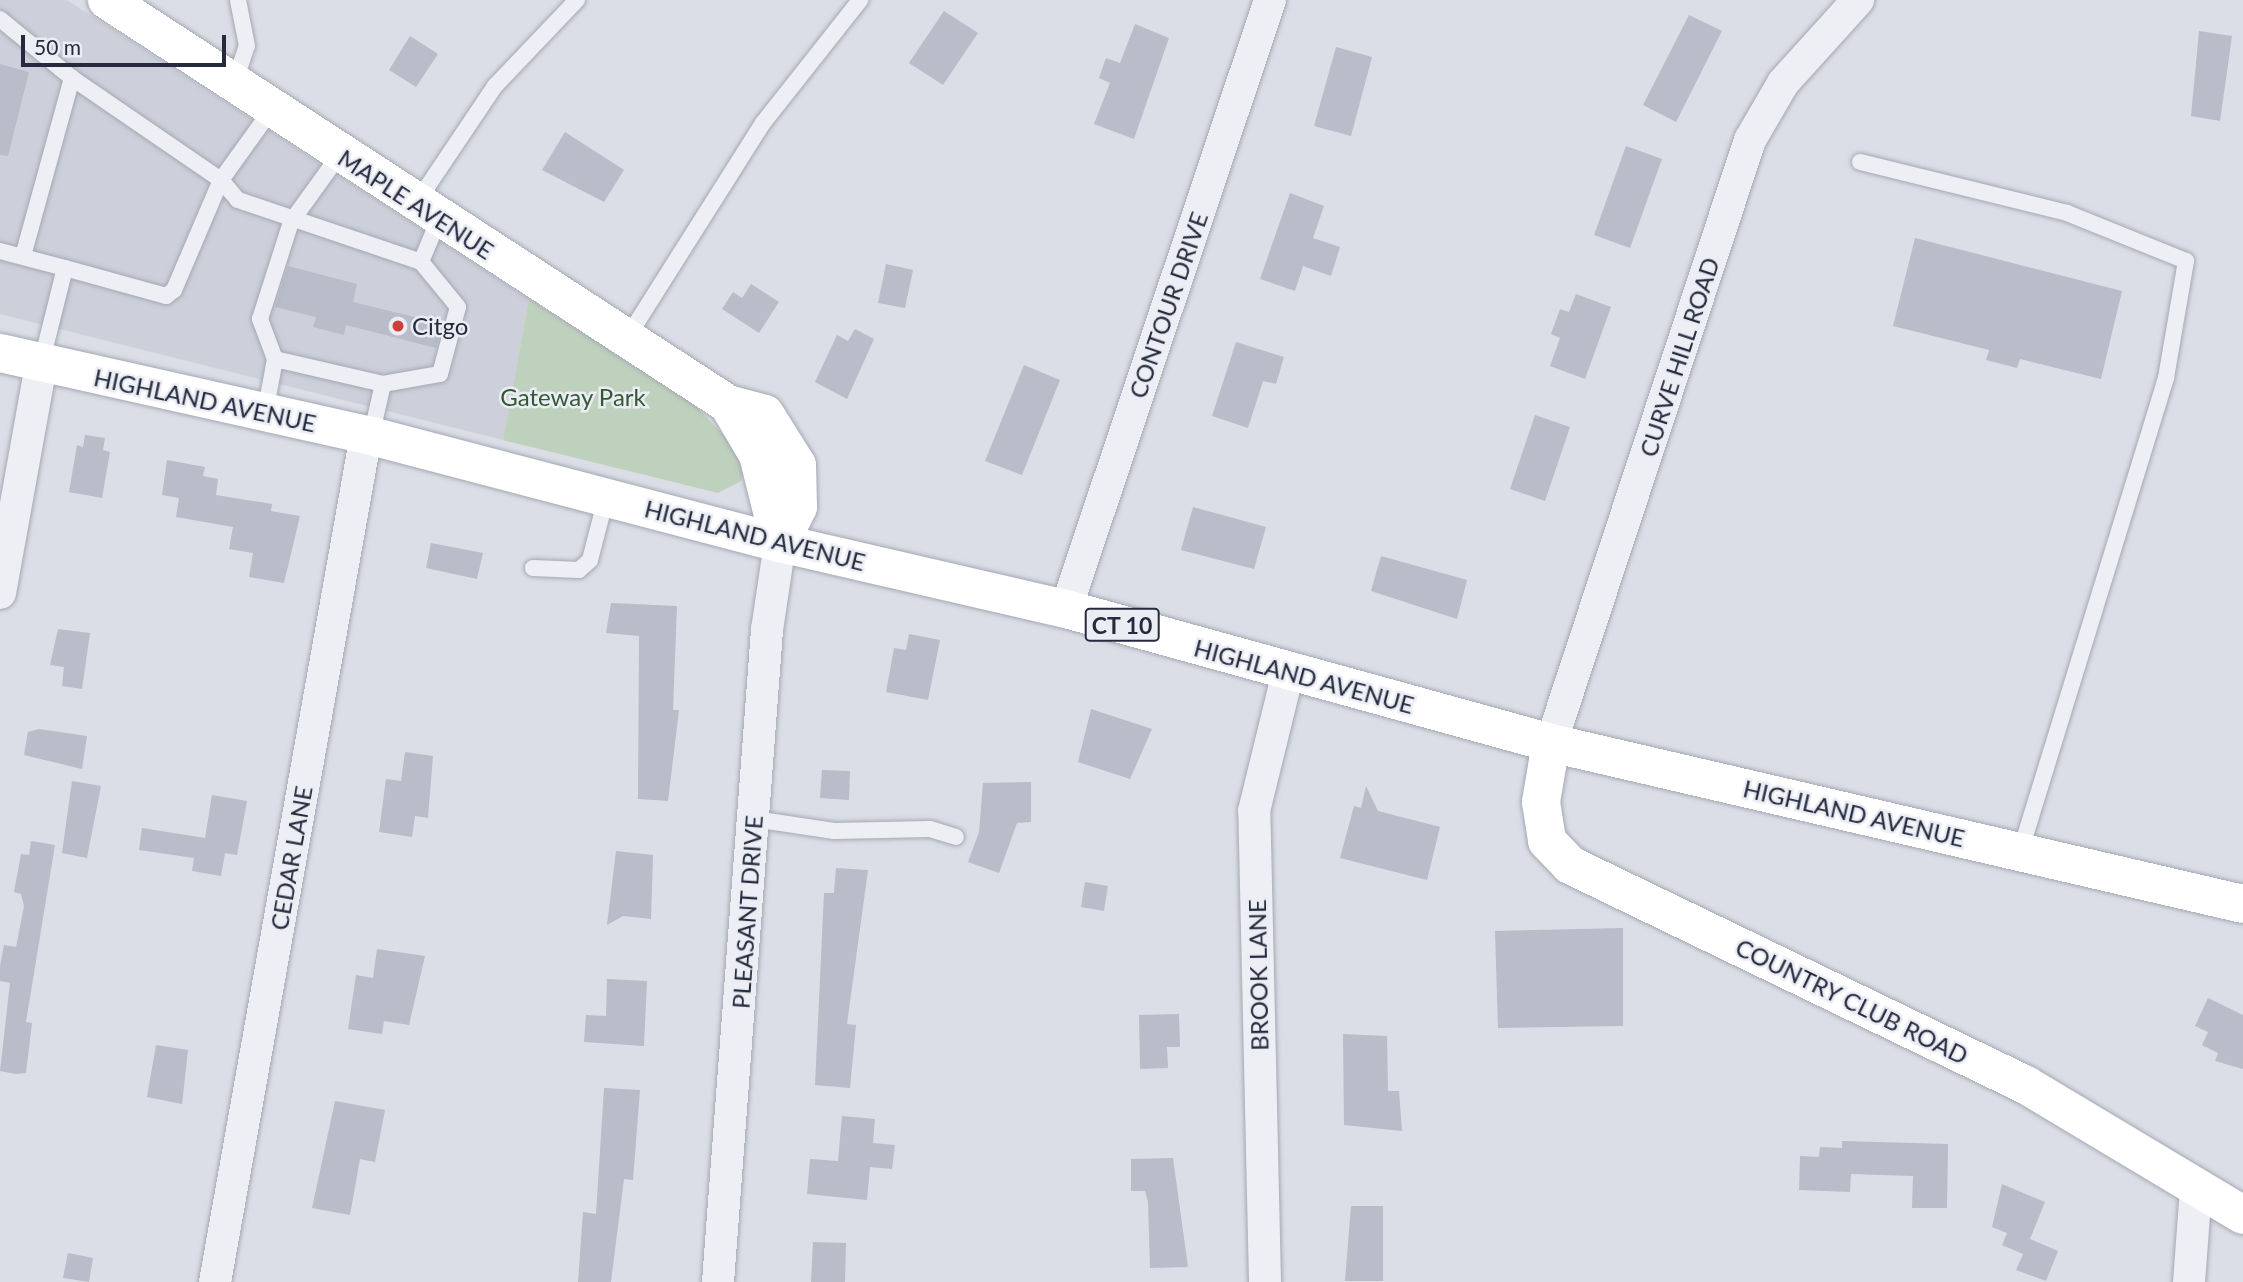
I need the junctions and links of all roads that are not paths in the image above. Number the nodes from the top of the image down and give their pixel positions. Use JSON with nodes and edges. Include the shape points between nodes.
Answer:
{"nodes":[{"id":1,"x":107,"y":0,"type":"edge"},
{"id":2,"x":238,"y":0,"type":"edge"},
{"id":3,"x":577,"y":0,"type":"edge"},
{"id":4,"x":860,"y":0,"type":"edge"},
{"id":5,"x":1270,"y":0,"type":"edge"},
{"id":6,"x":1858,"y":0,"type":"edge"},
{"id":7,"x":0,"y":19,"type":"edge"},
{"id":8,"x":72,"y":78,"type":"junction"},
{"id":9,"x":234,"y":84,"type":"junction"},
{"id":10,"x":272,"y":109,"type":"junction"},
{"id":11,"x":340,"y":154,"type":"junction"},
{"id":12,"x":1860,"y":162,"type":"dead end"},
{"id":13,"x":221,"y":180,"type":"junction"},
{"id":14,"x":427,"y":212,"type":"junction"},
{"id":15,"x":291,"y":222,"type":"junction"},
{"id":16,"x":0,"y":251,"type":"edge"},
{"id":17,"x":23,"y":256,"type":"junction"},
{"id":18,"x":421,"y":262,"type":"junction"},
{"id":19,"x":65,"y":268,"type":"junction"},
{"id":20,"x":627,"y":338,"type":"junction"},
{"id":21,"x":0,"y":353,"type":"edge"},
{"id":22,"x":275,"y":359,"type":"junction"},
{"id":23,"x":41,"y":364,"type":"junction"},
{"id":24,"x":383,"y":384,"type":"junction"},
{"id":25,"x":265,"y":413,"type":"junction"},
{"id":26,"x":369,"y":435,"type":"junction"},
{"id":27,"x":606,"y":498,"type":"junction"},
{"id":28,"x":780,"y":543,"type":"junction"},
{"id":29,"x":534,"y":568,"type":"dead end"},
{"id":30,"x":0,"y":593,"type":"edge"},
{"id":31,"x":1066,"y":609,"type":"junction"},
{"id":32,"x":1288,"y":673,"type":"junction"},
{"id":33,"x":1551,"y":743,"type":"junction"},
{"id":34,"x":754,"y":819,"type":"junction"},
{"id":35,"x":956,"y":837,"type":"dead end"},
{"id":36,"x":2020,"y":852,"type":"junction"},
{"id":37,"x":2243,"y":904,"type":"edge"},
{"id":38,"x":2196,"y":1188,"type":"junction"},
{"id":39,"x":2243,"y":1215,"type":"edge"},
{"id":40,"x":215,"y":1282,"type":"edge"},
{"id":41,"x":718,"y":1282,"type":"edge"},
{"id":42,"x":1265,"y":1282,"type":"edge"},
{"id":43,"x":2189,"y":1282,"type":"edge"}],
"edges":[{"from":1,"to":9,"type":"main road","name":"MAPLE AVENUE"},
{"from":2,"to":9,"type":"lane","via":[[247,46]]},
{"from":3,"to":14,"type":"lane","via":[[495,86]]},
{"from":4,"to":20,"type":"lane","via":[[763,124]]},
{"from":5,"to":31,"type":"street","name":"CONTOUR DRIVE"},
{"from":6,"to":33,"type":"street","name":"CURVE HILL ROAD","via":[[1783,83],[1751,140]]},
{"from":7,"to":8,"type":"lane"},
{"from":8,"to":13,"type":"lane"},
{"from":8,"to":17,"type":"lane"},
{"from":9,"to":10,"type":"main road","name":"MAPLE AVENUE"},
{"from":10,"to":11,"type":"main road","name":"MAPLE AVENUE"},
{"from":10,"to":13,"type":"lane"},
{"from":11,"to":14,"type":"main road","name":"MAPLE AVENUE"},
{"from":11,"to":15,"type":"lane"},
{"from":12,"to":36,"type":"lane","via":[[2067,213],[2186,261],[2166,378]]},
{"from":13,"to":15,"type":"lane","via":[[239,200]]},
{"from":13,"to":19,"type":"lane","via":[[182,276],[166,296]]},
{"from":14,"to":18,"type":"lane"},
{"from":14,"to":20,"type":"main road","name":"MAPLE AVENUE"},
{"from":15,"to":18,"type":"lane"},
{"from":15,"to":22,"type":"lane","via":[[260,319]]},
{"from":16,"to":17,"type":"lane"},
{"from":17,"to":19,"type":"lane"},
{"from":18,"to":24,"type":"lane","via":[[458,307],[440,374]]},
{"from":19,"to":23,"type":"lane"},
{"from":20,"to":28,"type":"main road","name":"MAPLE AVENUE","via":[[728,404],[758,455]]},
{"from":21,"to":23,"type":"main road","name":"HIGHLAND AVENUE","number":"CT 10"},
{"from":22,"to":24,"type":"lane"},
{"from":22,"to":25,"type":"lane"},
{"from":23,"to":25,"type":"main road","name":"HIGHLAND AVENUE","number":"CT 10"},
{"from":23,"to":30,"type":"street"},
{"from":24,"to":26,"type":"lane"},
{"from":25,"to":26,"type":"main road","name":"HIGHLAND AVENUE","number":"CT 10"},
{"from":26,"to":27,"type":"main road","name":"HIGHLAND AVENUE","number":"CT 10"},
{"from":26,"to":40,"type":"street","name":"CEDAR LANE"},
{"from":27,"to":28,"type":"main road","name":"HIGHLAND AVENUE","number":"CT 10"},
{"from":27,"to":29,"type":"lane","via":[[585,565],[561,573]]},
{"from":28,"to":31,"type":"main road","name":"HIGHLAND AVENUE","number":"CT 10"},
{"from":28,"to":34,"type":"street","name":"PLEASANT DRIVE","via":[[767,630]]},
{"from":31,"to":32,"type":"main road","name":"HIGHLAND AVENUE","number":"CT 10"},
{"from":32,"to":33,"type":"main road","name":"HIGHLAND AVENUE","number":"CT 10"},
{"from":32,"to":42,"type":"street","name":"BROOK LANE","via":[[1254,811]]},
{"from":33,"to":36,"type":"main road","name":"HIGHLAND AVENUE","number":"CT 10"},
{"from":33,"to":38,"type":"main road","name":"COUNTRY CLUB ROAD","via":[[1543,815],[1547,841],[1570,865],[2026,1085]]},
{"from":34,"to":35,"type":"lane","via":[[834,831],[930,829]]},
{"from":34,"to":41,"type":"street","name":"PLEASANT DRIVE"},
{"from":36,"to":37,"type":"main road","name":"HIGHLAND AVENUE","number":"CT 10"},
{"from":38,"to":39,"type":"main road","name":"COUNTRY CLUB ROAD"},
{"from":38,"to":43,"type":"street"}]}
